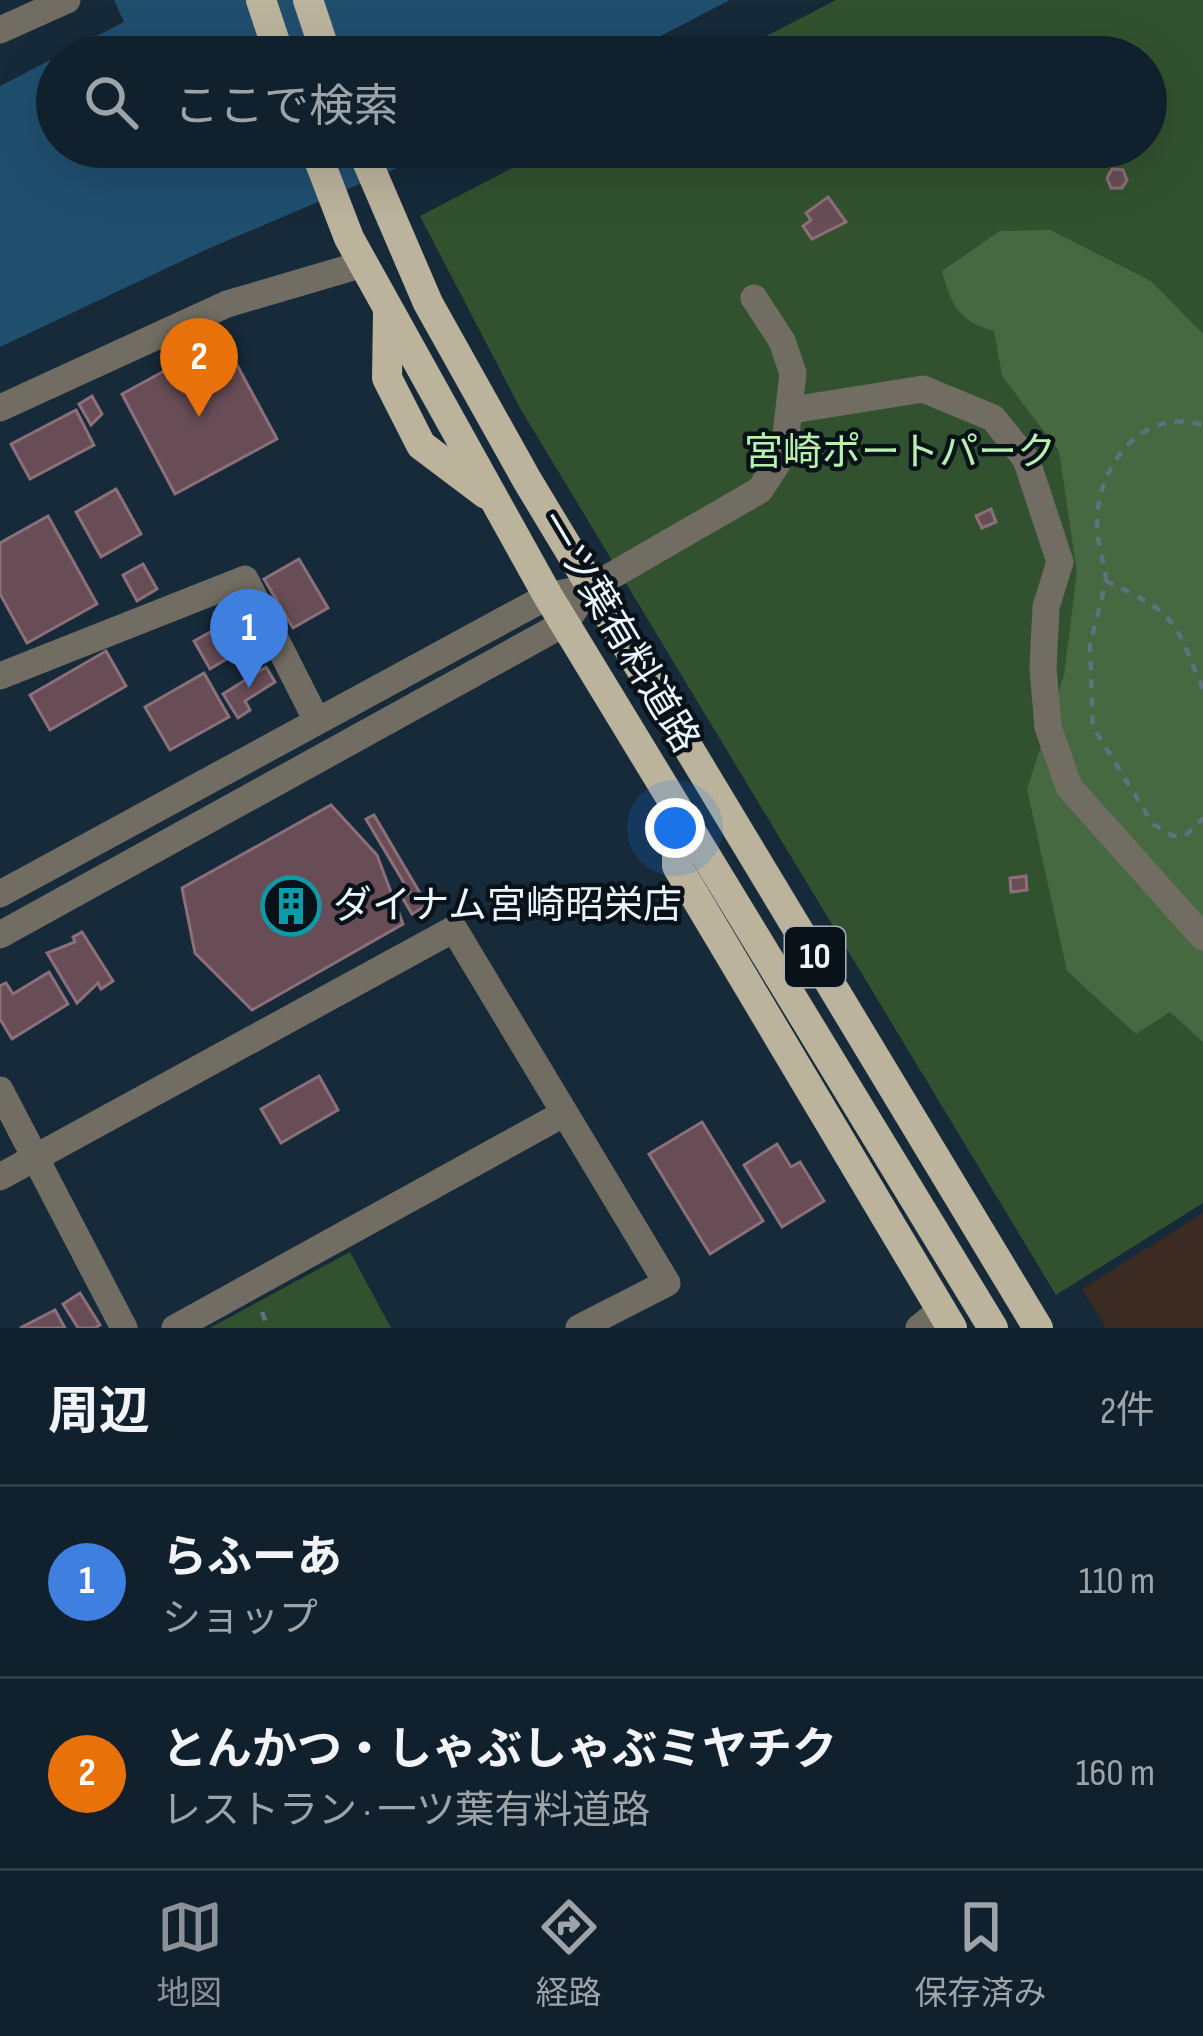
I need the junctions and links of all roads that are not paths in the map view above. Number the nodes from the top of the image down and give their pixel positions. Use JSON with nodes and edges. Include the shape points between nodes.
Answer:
{"nodes":[{"id":1,"x":67,"y":0,"type":"edge"},
{"id":2,"x":261,"y":0,"type":"edge"},
{"id":3,"x":308,"y":0,"type":"edge"},
{"id":4,"x":0,"y":30,"type":"edge"},
{"id":5,"x":273,"y":36,"type":"edge"},
{"id":6,"x":320,"y":36,"type":"edge"},
{"id":7,"x":322,"y":168,"type":"edge"},
{"id":8,"x":369,"y":168,"type":"edge"},
{"id":9,"x":356,"y":251,"type":"junction"},
{"id":10,"x":754,"y":298,"type":"dead end"},
{"id":11,"x":0,"y":408,"type":"edge"},
{"id":12,"x":792,"y":410,"type":"junction"},
{"id":13,"x":592,"y":587,"type":"junction"},
{"id":14,"x":557,"y":609,"type":"junction"},
{"id":15,"x":0,"y":676,"type":"edge"},
{"id":16,"x":316,"y":719,"type":"junction"},
{"id":17,"x":677,"y":809,"type":"junction"},
{"id":18,"x":0,"y":894,"type":"edge"},
{"id":19,"x":0,"y":935,"type":"edge"},
{"id":20,"x":1203,"y":937,"type":"edge"},
{"id":21,"x":0,"y":1090,"type":"edge"},
{"id":22,"x":563,"y":1114,"type":"junction"},
{"id":23,"x":35,"y":1158,"type":"junction"},
{"id":24,"x":0,"y":1177,"type":"edge"},
{"id":25,"x":938,"y":1322,"type":"edge"},
{"id":26,"x":124,"y":1328,"type":"edge"},
{"id":27,"x":175,"y":1328,"type":"edge"},
{"id":28,"x":578,"y":1328,"type":"edge"},
{"id":29,"x":993,"y":1328,"type":"edge"},
{"id":30,"x":1038,"y":1328,"type":"edge"}],
"edges":[{"from":1,"to":4,"type":"street"},
{"from":2,"to":5,"type":"main road"},
{"from":3,"to":6,"type":"main road"},
{"from":7,"to":9,"type":"main road","name":"一ツ葉有料道路","number":"10"},
{"from":8,"to":13,"type":"main road","name":"一ツ葉有料道路","number":"10","via":[[461,362]]},
{"from":9,"to":11,"type":"street"},
{"from":9,"to":14,"type":"main road","name":"一ツ葉有料道路","number":"10"},
{"from":10,"to":12,"type":"street","via":[[788,357]]},
{"from":12,"to":13,"type":"street","via":[[784,453],[760,490]]},
{"from":12,"to":20,"type":"street","via":[[923,389],[993,418],[1026,459],[1060,562],[1046,608],[1043,668],[1048,727],[1069,787]]},
{"from":13,"to":14,"type":"street"},
{"from":13,"to":30,"type":"main road","name":"一ツ葉有料道路","number":"10"},
{"from":14,"to":16,"type":"street"},
{"from":14,"to":17,"type":"main road","name":"一ツ葉有料道路","number":"10"},
{"from":14,"to":19,"type":"street"},
{"from":15,"to":16,"type":"street","via":[[244,580]]},
{"from":16,"to":18,"type":"street"},
{"from":17,"to":25,"type":"main road","via":[[677,866]]},
{"from":17,"to":29,"type":"main road","name":"一ツ葉有料道路","number":"10"},
{"from":21,"to":23,"type":"street"},
{"from":22,"to":23,"type":"street","via":[[454,929]]},
{"from":22,"to":27,"type":"street"},
{"from":22,"to":28,"type":"street","via":[[667,1283]]},
{"from":23,"to":24,"type":"street"},
{"from":23,"to":26,"type":"street"}]}
